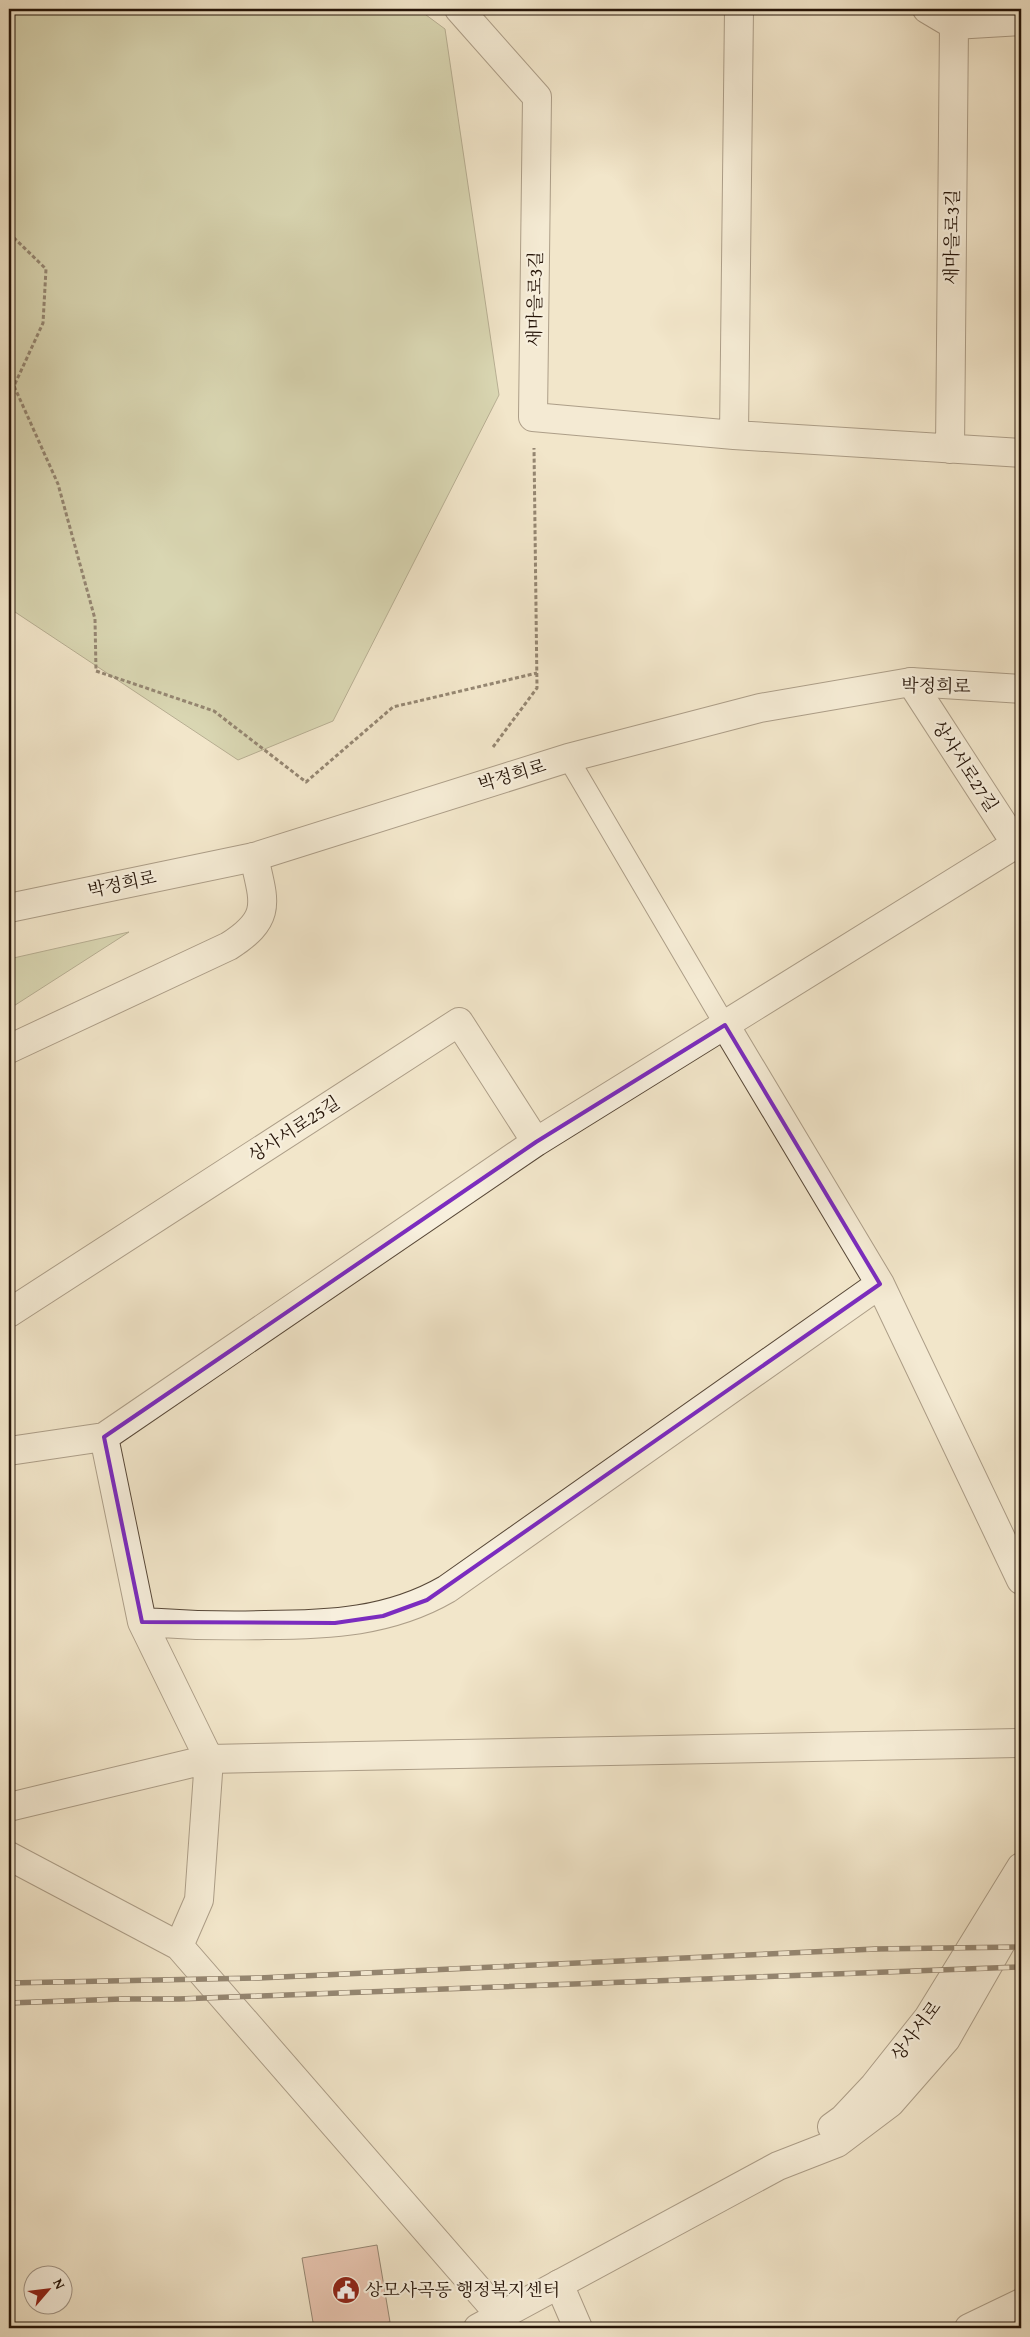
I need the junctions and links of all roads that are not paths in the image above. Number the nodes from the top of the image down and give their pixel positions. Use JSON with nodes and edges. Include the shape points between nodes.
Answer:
{"nodes":[{"id":1,"x":459,"y":9,"type":"edge"},
{"id":2,"x":739,"y":9,"type":"edge"},
{"id":3,"x":927,"y":9,"type":"edge"},
{"id":4,"x":1021,"y":21,"type":"edge"},
{"id":5,"x":954,"y":26,"type":"junction"},
{"id":6,"x":734,"y":435,"type":"junction"},
{"id":7,"x":950,"y":449,"type":"junction"},
{"id":8,"x":1021,"y":453,"type":"edge"},
{"id":9,"x":911,"y":682,"type":"junction"},
{"id":10,"x":1021,"y":689,"type":"edge"},
{"id":11,"x":568,"y":758,"type":"junction"},
{"id":12,"x":1019,"y":846,"type":"edge"},
{"id":13,"x":254,"y":857,"type":"junction"},
{"id":14,"x":9,"y":908,"type":"edge"},
{"id":15,"x":724,"y":1025,"type":"junction"},
{"id":16,"x":9,"y":1049,"type":"edge"},
{"id":17,"x":536,"y":1142,"type":"junction"},
{"id":18,"x":880,"y":1284,"type":"junction"},
{"id":19,"x":9,"y":1313,"type":"edge"},
{"id":20,"x":104,"y":1437,"type":"junction"},
{"id":21,"x":9,"y":1451,"type":"edge"},
{"id":22,"x":1021,"y":1580,"type":"edge"},
{"id":23,"x":142,"y":1622,"type":"junction"},
{"id":24,"x":1021,"y":1743,"type":"edge"},
{"id":25,"x":209,"y":1759,"type":"junction"},
{"id":26,"x":9,"y":1808,"type":"edge"},
{"id":27,"x":9,"y":1856,"type":"edge"},
{"id":28,"x":1021,"y":1867,"type":"edge"},
{"id":29,"x":1021,"y":1903,"type":"edge"},
{"id":30,"x":179,"y":1946,"type":"junction"},
{"id":31,"x":778,"y":2166,"type":"junction"},
{"id":32,"x":559,"y":2284,"type":"junction"},
{"id":33,"x":1021,"y":2303,"type":"edge"},
{"id":34,"x":489,"y":2322,"type":"edge"},
{"id":35,"x":578,"y":2328,"type":"edge"},
{"id":36,"x":969,"y":2328,"type":"edge"}],
"edges":[{"from":1,"to":6,"type":"street","name":"새마을로3길","via":[[537,97],[533,417]]},
{"from":2,"to":6,"type":"street"},
{"from":3,"to":5,"type":"street"},
{"from":4,"to":5,"type":"street"},
{"from":5,"to":7,"type":"street","name":"새마을로3길"},
{"from":6,"to":7,"type":"street"},
{"from":7,"to":8,"type":"street"},
{"from":9,"to":10,"type":"street","name":"박정희로"},
{"from":9,"to":11,"type":"street","name":"박정희로","via":[[760,708]]},
{"from":9,"to":12,"type":"street","name":"상사서로27길"},
{"from":11,"to":13,"type":"street","name":"박정희로"},
{"from":11,"to":15,"type":"lane"},
{"from":12,"to":15,"type":"street"},
{"from":13,"to":14,"type":"street","name":"박정희로"},
{"from":13,"to":16,"type":"street","via":[[263,906],[259,920],[248,932],[229,946]]},
{"from":15,"to":17,"type":"street"},
{"from":15,"to":18,"type":"street"},
{"from":17,"to":19,"type":"street","name":"상사서로25길","via":[[459,1022]]},
{"from":17,"to":20,"type":"street"},
{"from":18,"to":22,"type":"street"},
{"from":18,"to":23,"type":"street","via":[[427,1600],[383,1616],[335,1623],[201,1626]]},
{"from":20,"to":21,"type":"street"},
{"from":20,"to":23,"type":"street"},
{"from":23,"to":25,"type":"street"},
{"from":24,"to":25,"type":"street"},
{"from":25,"to":26,"type":"street"},
{"from":25,"to":30,"type":"street","via":[[200,1900]]},
{"from":27,"to":30,"type":"street"},
{"from":28,"to":31,"type":"street","name":"상사서로","via":[[928,2018],[880,2078],[844,2119]]},
{"from":29,"to":31,"type":"street","name":"상사서로","via":[[946,2039],[890,2103],[837,2143]]},
{"from":30,"to":34,"type":"street"},
{"from":31,"to":32,"type":"street","name":"상사서로"},
{"from":32,"to":34,"type":"street","name":"상사서로"},
{"from":32,"to":35,"type":"street"},
{"from":33,"to":36,"type":"street"}]}
